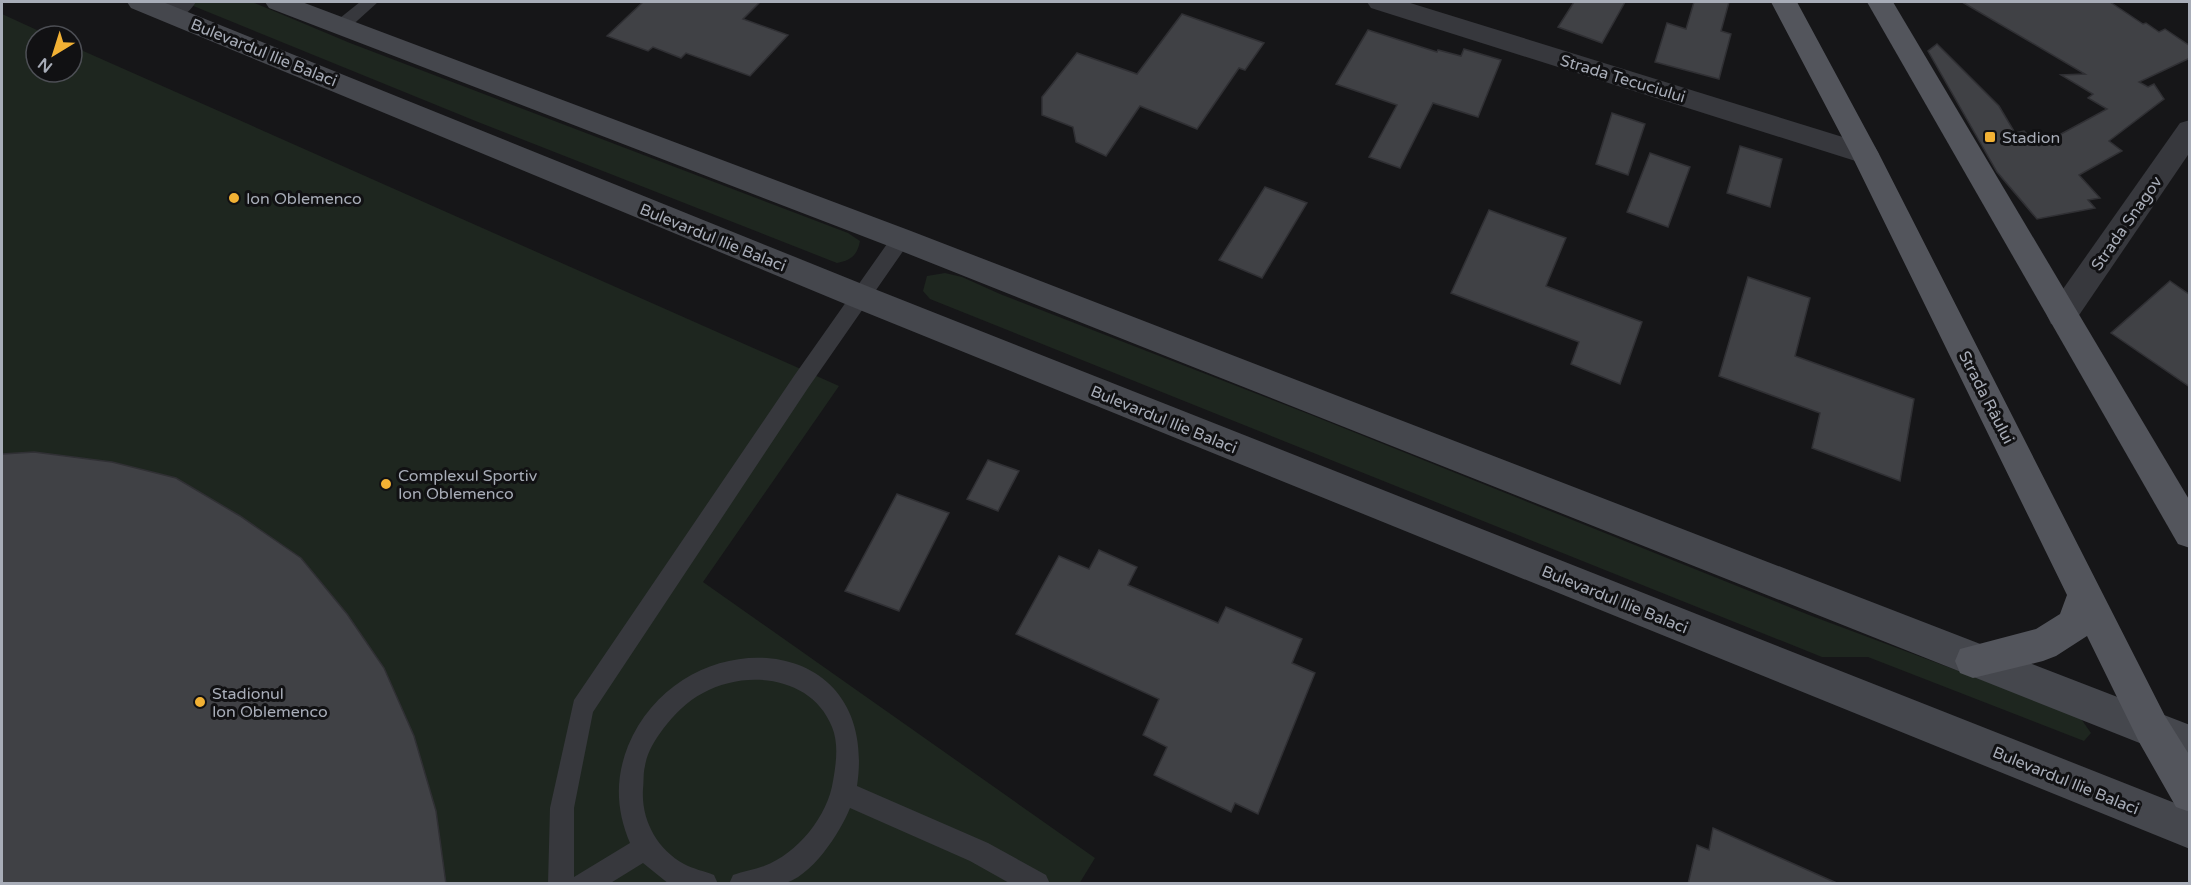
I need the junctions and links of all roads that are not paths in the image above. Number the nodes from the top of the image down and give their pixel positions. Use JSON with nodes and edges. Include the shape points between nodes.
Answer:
{"nodes":[{"id":1,"x":278,"y":2,"type":"edge"},
{"id":2,"x":370,"y":2,"type":"edge"},
{"id":3,"x":1380,"y":2,"type":"edge"},
{"id":4,"x":1784,"y":2,"type":"edge"},
{"id":5,"x":1880,"y":2,"type":"edge"},
{"id":6,"x":164,"y":5,"type":"edge"},
{"id":7,"x":341,"y":26,"type":"junction"},
{"id":8,"x":2190,"y":130,"type":"edge"},
{"id":9,"x":1865,"y":154,"type":"junction"},
{"id":10,"x":901,"y":239,"type":"junction"},
{"id":11,"x":861,"y":297,"type":"junction"},
{"id":12,"x":2062,"y":315,"type":"junction"},
{"id":13,"x":2190,"y":533,"type":"edge"},
{"id":14,"x":2085,"y":593,"type":"junction"},
{"id":15,"x":1973,"y":661,"type":"junction"},
{"id":16,"x":2152,"y":729,"type":"junction"},
{"id":17,"x":2190,"y":744,"type":"edge"},
{"id":18,"x":845,"y":793,"type":"junction"},
{"id":19,"x":2190,"y":793,"type":"edge"},
{"id":20,"x":2190,"y":830,"type":"edge"},
{"id":21,"x":645,"y":848,"type":"junction"},
{"id":22,"x":561,"y":884,"type":"edge"},
{"id":23,"x":584,"y":884,"type":"edge"},
{"id":24,"x":705,"y":884,"type":"edge"},
{"id":25,"x":742,"y":884,"type":"edge"},
{"id":26,"x":1038,"y":884,"type":"edge"}],
"edges":[{"from":1,"to":7,"type":"main road"},
{"from":2,"to":7,"type":"lane"},
{"from":3,"to":9,"type":"street","name":"Strada Tecuciului"},
{"from":4,"to":9,"type":"main road","name":"Strada Râului"},
{"from":5,"to":12,"type":"main road"},
{"from":6,"to":11,"type":"main road","name":"Bulevardul Ilie Balaci"},
{"from":7,"to":10,"type":"main road"},
{"from":8,"to":12,"type":"street","name":"Strada Snagov"},
{"from":9,"to":14,"type":"main road","name":"Strada Râului"},
{"from":10,"to":11,"type":"lane"},
{"from":10,"to":15,"type":"main road"},
{"from":11,"to":20,"type":"main road","name":"Bulevardul Ilie Balaci"},
{"from":11,"to":22,"type":"lane","via":[[582,708],[562,808]]},
{"from":12,"to":13,"type":"main road"},
{"from":14,"to":15,"type":"main road","via":[[2074,625],[2043,644]]},
{"from":14,"to":16,"type":"main road","name":"Strada Râului"},
{"from":15,"to":16,"type":"main road"},
{"from":16,"to":17,"type":"main road"},
{"from":16,"to":19,"type":"main road","name":"Strada Râului"},
{"from":18,"to":21,"type":"lane","via":[[849,748],[845,726],[829,699],[806,679],[776,668],[744,667],[711,675],[673,699],[654,719],[636,749],[628,784],[632,818]]},
{"from":18,"to":25,"type":"lane","via":[[831,823],[809,850],[781,870]]},
{"from":18,"to":26,"type":"lane","via":[[979,852]]},
{"from":21,"to":23,"type":"lane"},
{"from":21,"to":24,"type":"lane","via":[[664,867]]}]}
